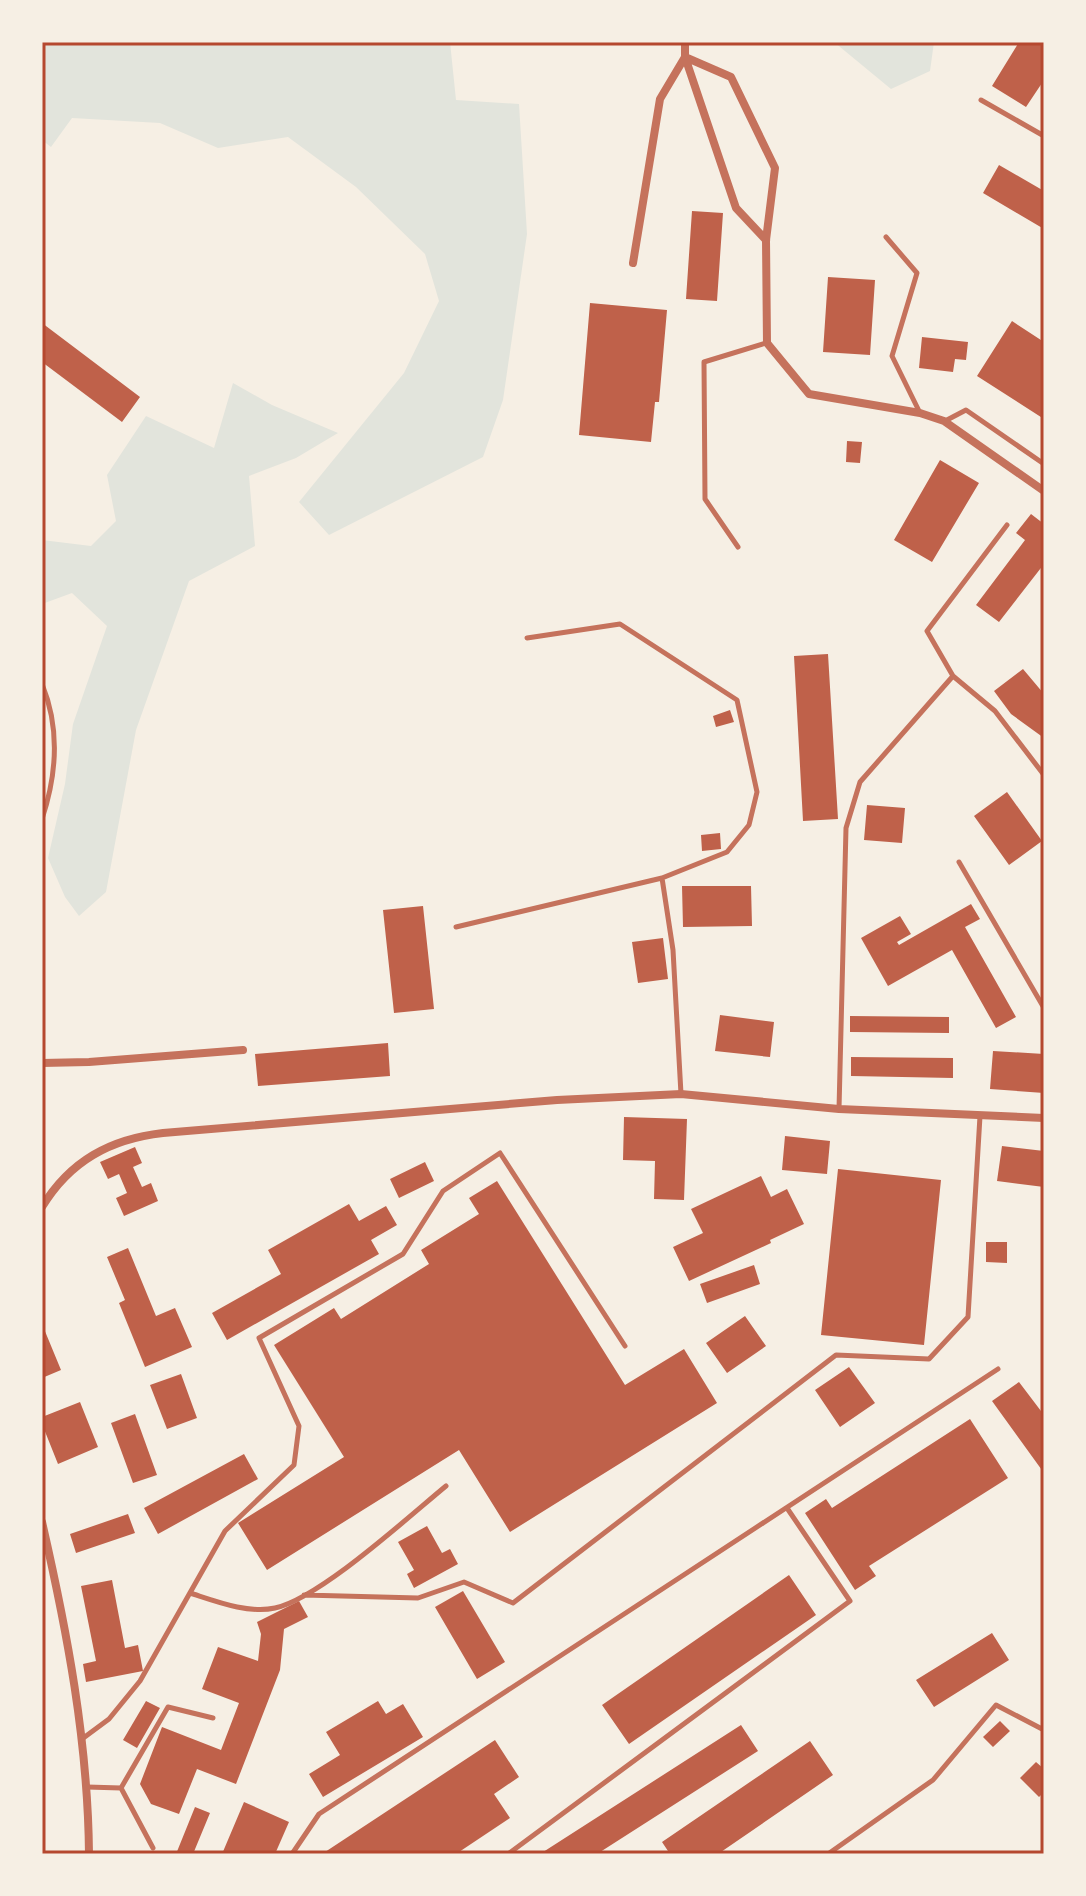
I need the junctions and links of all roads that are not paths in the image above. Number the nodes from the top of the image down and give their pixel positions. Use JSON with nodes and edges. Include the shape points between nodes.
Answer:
{"nodes":[{"id":1,"x":685,"y":42,"type":"edge"},
{"id":2,"x":685,"y":57,"type":"junction"},
{"id":3,"x":981,"y":100,"type":"dead end"},
{"id":4,"x":1044,"y":136,"type":"edge"},
{"id":5,"x":886,"y":237,"type":"dead end"},
{"id":6,"x":766,"y":240,"type":"junction"},
{"id":7,"x":633,"y":263,"type":"dead end"},
{"id":8,"x":767,"y":343,"type":"junction"},
{"id":9,"x":920,"y":413,"type":"junction"},
{"id":10,"x":944,"y":421,"type":"junction"},
{"id":11,"x":1044,"y":464,"type":"edge"},
{"id":12,"x":1044,"y":491,"type":"edge"},
{"id":13,"x":1007,"y":525,"type":"dead end"},
{"id":14,"x":738,"y":547,"type":"dead end"},
{"id":15,"x":527,"y":638,"type":"dead end"},
{"id":16,"x":953,"y":676,"type":"junction"},
{"id":17,"x":42,"y":684,"type":"edge"},
{"id":18,"x":1044,"y":775,"type":"edge"},
{"id":19,"x":42,"y":819,"type":"edge"},
{"id":20,"x":959,"y":862,"type":"dead end"},
{"id":21,"x":662,"y":878,"type":"junction"},
{"id":22,"x":456,"y":927,"type":"dead end"},
{"id":23,"x":1044,"y":1008,"type":"edge"},
{"id":24,"x":243,"y":1050,"type":"dead end"},
{"id":25,"x":42,"y":1063,"type":"edge"},
{"id":26,"x":681,"y":1094,"type":"junction"},
{"id":27,"x":839,"y":1109,"type":"junction"},
{"id":28,"x":980,"y":1116,"type":"junction"},
{"id":29,"x":1044,"y":1118,"type":"edge"},
{"id":30,"x":42,"y":1207,"type":"edge"},
{"id":31,"x":625,"y":1346,"type":"dead end"},
{"id":32,"x":998,"y":1369,"type":"dead end"},
{"id":33,"x":446,"y":1486,"type":"dead end"},
{"id":34,"x":787,"y":1508,"type":"junction"},
{"id":35,"x":42,"y":1522,"type":"edge"},
{"id":36,"x":190,"y":1593,"type":"junction"},
{"id":37,"x":304,"y":1595,"type":"junction"},
{"id":38,"x":213,"y":1718,"type":"dead end"},
{"id":39,"x":1044,"y":1730,"type":"edge"},
{"id":40,"x":81,"y":1739,"type":"junction"},
{"id":41,"x":87,"y":1787,"type":"junction"},
{"id":42,"x":121,"y":1788,"type":"junction"},
{"id":43,"x":153,"y":1848,"type":"dead end"},
{"id":44,"x":89,"y":1854,"type":"edge"},
{"id":45,"x":292,"y":1854,"type":"edge"},
{"id":46,"x":508,"y":1854,"type":"edge"},
{"id":47,"x":828,"y":1854,"type":"edge"}],
"edges":[{"from":1,"to":2,"type":"street"},
{"from":2,"to":6,"type":"street","via":[[736,208]]},
{"from":2,"to":6,"type":"street","via":[[731,77],[775,168]]},
{"from":2,"to":7,"type":"street","via":[[660,99]]},
{"from":3,"to":4,"type":"lane"},
{"from":5,"to":9,"type":"lane","via":[[917,273],[892,356]]},
{"from":6,"to":8,"type":"street"},
{"from":8,"to":9,"type":"street","via":[[809,394]]},
{"from":8,"to":14,"type":"lane","via":[[704,362],[705,499]]},
{"from":9,"to":10,"type":"street"},
{"from":10,"to":11,"type":"lane","via":[[966,410]]},
{"from":10,"to":12,"type":"street"},
{"from":13,"to":16,"type":"lane","via":[[927,631]]},
{"from":15,"to":21,"type":"lane","via":[[620,624],[737,700],[757,792],[749,825],[727,852]]},
{"from":16,"to":18,"type":"lane","via":[[995,711]]},
{"from":16,"to":27,"type":"lane","via":[[860,782],[846,828]]},
{"from":17,"to":19,"type":"lane","via":[[56,748]]},
{"from":20,"to":23,"type":"lane"},
{"from":21,"to":22,"type":"lane"},
{"from":21,"to":26,"type":"lane","via":[[673,950]]},
{"from":24,"to":25,"type":"street"},
{"from":26,"to":27,"type":"street"},
{"from":26,"to":30,"type":"street","via":[[142,1136],[86,1158]]},
{"from":27,"to":28,"type":"street"},
{"from":28,"to":29,"type":"street"},
{"from":28,"to":37,"type":"lane","via":[[968,1317],[929,1359],[836,1355],[513,1603],[464,1582],[418,1598]]},
{"from":31,"to":36,"type":"lane","via":[[500,1153],[443,1191],[403,1254],[259,1338],[299,1426],[294,1465],[225,1531]]},
{"from":32,"to":34,"type":"lane"},
{"from":33,"to":37,"type":"lane"},
{"from":34,"to":45,"type":"lane","via":[[319,1814]]},
{"from":34,"to":46,"type":"lane","via":[[850,1601]]},
{"from":35,"to":40,"type":"street"},
{"from":36,"to":37,"type":"lane","via":[[269,1609]]},
{"from":36,"to":40,"type":"lane","via":[[140,1681],[109,1719]]},
{"from":38,"to":42,"type":"lane","via":[[168,1707]]},
{"from":39,"to":47,"type":"lane","via":[[996,1705],[933,1780]]},
{"from":40,"to":41,"type":"street"},
{"from":41,"to":42,"type":"lane"},
{"from":41,"to":44,"type":"street"},
{"from":42,"to":43,"type":"lane"}]}
